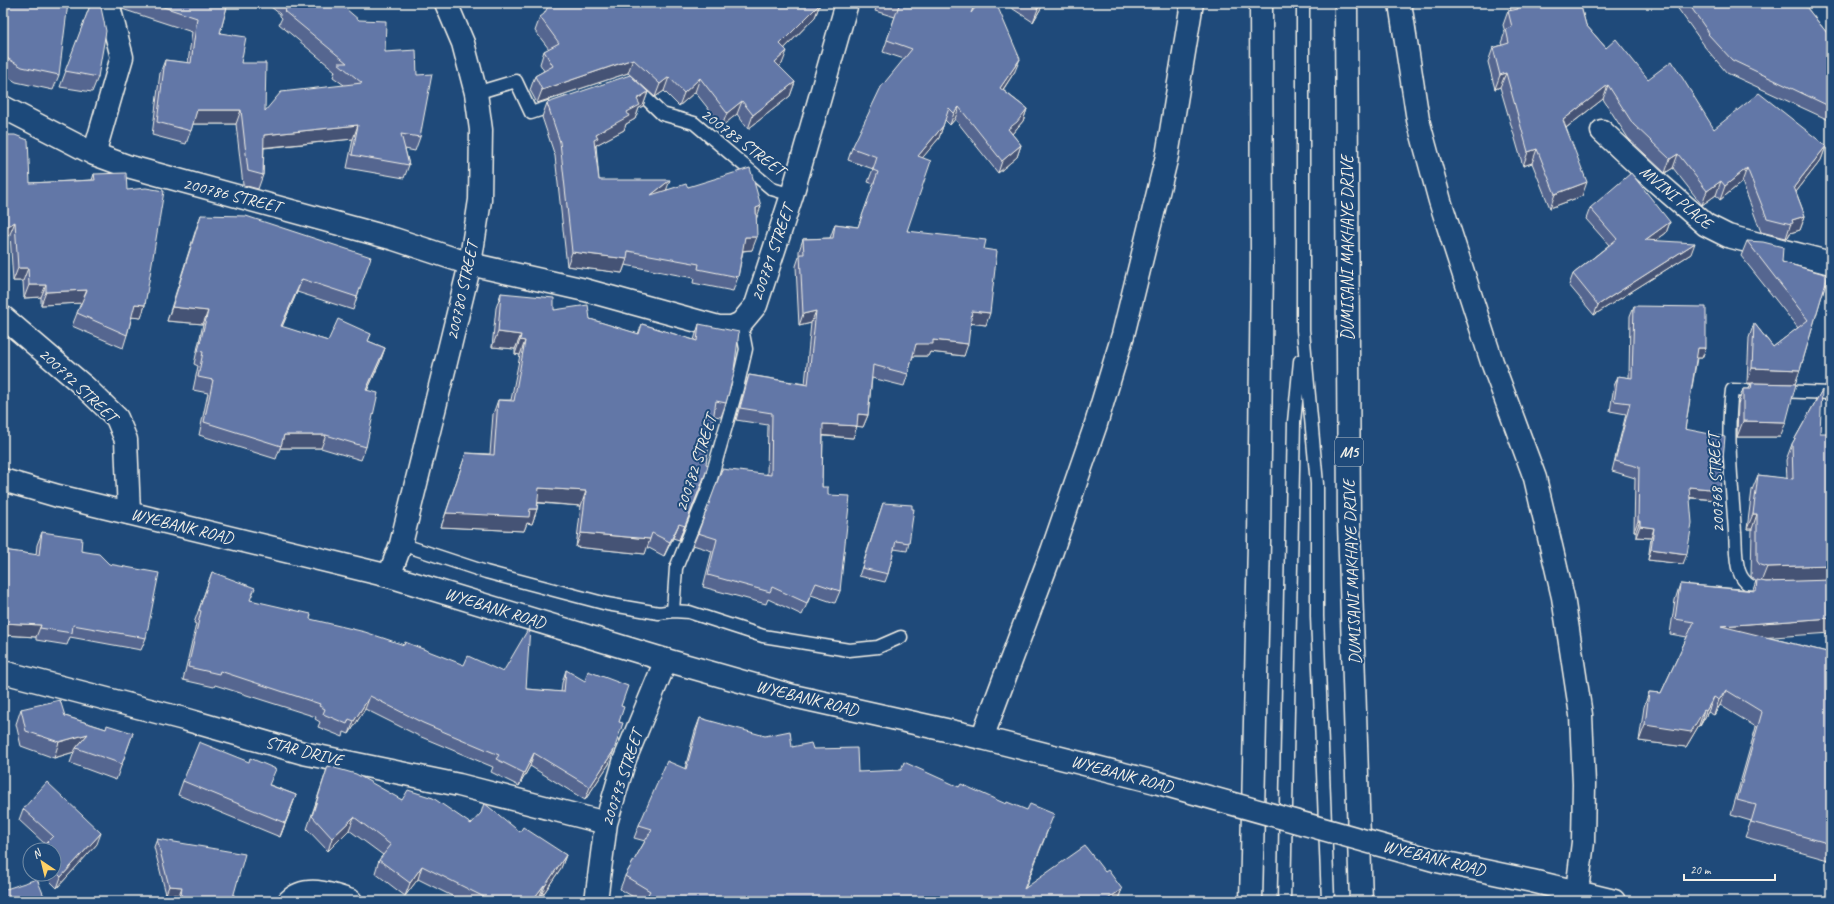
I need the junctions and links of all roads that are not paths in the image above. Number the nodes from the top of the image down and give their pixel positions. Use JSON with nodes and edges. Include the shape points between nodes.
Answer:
{"nodes":[{"id":1,"x":108,"y":3,"type":"edge"},
{"id":2,"x":446,"y":3,"type":"edge"},
{"id":3,"x":847,"y":3,"type":"edge"},
{"id":4,"x":1192,"y":3,"type":"edge"},
{"id":5,"x":1260,"y":3,"type":"edge"},
{"id":6,"x":1303,"y":3,"type":"edge"},
{"id":7,"x":1346,"y":3,"type":"edge"},
{"id":8,"x":1400,"y":3,"type":"edge"},
{"id":9,"x":627,"y":80,"type":"edge"},
{"id":10,"x":476,"y":93,"type":"junction"},
{"id":11,"x":575,"y":98,"type":"edge"},
{"id":12,"x":3,"y":107,"type":"edge"},
{"id":13,"x":1602,"y":131,"type":"dead end"},
{"id":14,"x":94,"y":154,"type":"junction"},
{"id":15,"x":792,"y":195,"type":"junction"},
{"id":16,"x":1831,"y":263,"type":"edge"},
{"id":17,"x":470,"y":264,"type":"junction"},
{"id":18,"x":3,"y":317,"type":"edge"},
{"id":19,"x":741,"y":323,"type":"junction"},
{"id":20,"x":1303,"y":330,"type":"junction"},
{"id":21,"x":1831,"y":393,"type":"edge"},
{"id":22,"x":3,"y":480,"type":"edge"},
{"id":23,"x":129,"y":513,"type":"junction"},
{"id":24,"x":401,"y":544,"type":"junction"},
{"id":25,"x":389,"y":576,"type":"junction"},
{"id":26,"x":1783,"y":589,"type":"edge"},
{"id":27,"x":673,"y":611,"type":"junction"},
{"id":28,"x":901,"y":637,"type":"dead end"},
{"id":29,"x":666,"y":660,"type":"junction"},
{"id":30,"x":3,"y":672,"type":"edge"},
{"id":31,"x":982,"y":738,"type":"junction"},
{"id":32,"x":606,"y":823,"type":"junction"},
{"id":33,"x":1577,"y":891,"type":"junction"},
{"id":34,"x":289,"y":901,"type":"edge"},
{"id":35,"x":350,"y":901,"type":"edge"},
{"id":36,"x":596,"y":901,"type":"edge"},
{"id":37,"x":1251,"y":901,"type":"edge"},
{"id":38,"x":1284,"y":901,"type":"edge"},
{"id":39,"x":1328,"y":901,"type":"edge"},
{"id":40,"x":1361,"y":901,"type":"edge"},
{"id":41,"x":1614,"y":901,"type":"edge"}],
"edges":[{"from":1,"to":14,"type":"street","via":[[122,57]]},
{"from":2,"to":10,"type":"street","name":"200780 STREET","via":[[463,43]]},
{"from":3,"to":15,"type":"street","name":"200781 STREET"},
{"from":4,"to":31,"type":"street","via":[[1167,156],[1123,335],[1095,427],[1052,551]]},
{"from":5,"to":37,"type":"street","via":[[1262,282]]},
{"from":6,"to":20,"type":"lane"},
{"from":7,"to":40,"type":"street","name":"DUMISANI MAKHAYE DRIVE","number":"M5","via":[[1349,523]]},
{"from":8,"to":33,"type":"street","via":[[1418,120],[1440,201],[1492,362],[1535,478],[1563,597],[1582,723],[1583,842]]},
{"from":9,"to":15,"type":"lane","name":"200783 STREET","via":[[662,114],[694,123],[772,189]]},
{"from":10,"to":11,"type":"lane","via":[[516,81],[531,113]]},
{"from":10,"to":17,"type":"street","name":"200780 STREET","via":[[481,130],[480,200]]},
{"from":12,"to":14,"type":"street","name":"200786 STREET"},
{"from":13,"to":16,"type":"street","name":"MVINI PLACE","via":[[1706,225],[1734,238]]},
{"from":14,"to":17,"type":"street","name":"200786 STREET","via":[[173,180],[314,216]]},
{"from":15,"to":19,"type":"street","name":"200781 STREET","via":[[756,305]]},
{"from":17,"to":19,"type":"street","via":[[585,290],[719,327],[732,327]]},
{"from":17,"to":24,"type":"street","name":"200780 STREET"},
{"from":18,"to":23,"type":"street","name":"200792 STREET","via":[[117,418],[126,440]]},
{"from":19,"to":27,"type":"lane","name":"200782 STREET","via":[[746,350],[708,489],[676,568]]},
{"from":20,"to":38,"type":"lane","via":[[1294,422]]},
{"from":20,"to":39,"type":"lane","via":[[1317,484],[1317,616]]},
{"from":21,"to":26,"type":"lane","name":"200768 STREET","via":[[1732,390],[1729,413],[1731,472],[1739,572],[1750,587],[1760,590]]},
{"from":22,"to":23,"type":"street","name":"WYEBANK ROAD"},
{"from":23,"to":25,"type":"street","name":"WYEBANK ROAD"},
{"from":24,"to":25,"type":"street","name":"200780 STREET"},
{"from":24,"to":27,"type":"lane","via":[[486,572],[607,604],[659,613]]},
{"from":25,"to":29,"type":"street","name":"WYEBANK ROAD"},
{"from":27,"to":28,"type":"lane","via":[[689,612],[763,636],[849,650],[878,647]]},
{"from":29,"to":31,"type":"street","name":"WYEBANK ROAD","via":[[793,696]]},
{"from":29,"to":32,"type":"street","name":"200793 STREET","via":[[625,759]]},
{"from":30,"to":32,"type":"street","name":"STAR DRIVE","via":[[303,753],[459,784]]},
{"from":31,"to":33,"type":"street","name":"WYEBANK ROAD","bridge":true,"via":[[1155,782],[1437,861]]},
{"from":32,"to":36,"type":"street","name":"200793 STREET"},
{"from":33,"to":41,"type":"street","name":"WYEBANK ROAD"},
{"from":34,"to":35,"type":"street","via":[[313,891],[325,892]]}]}
